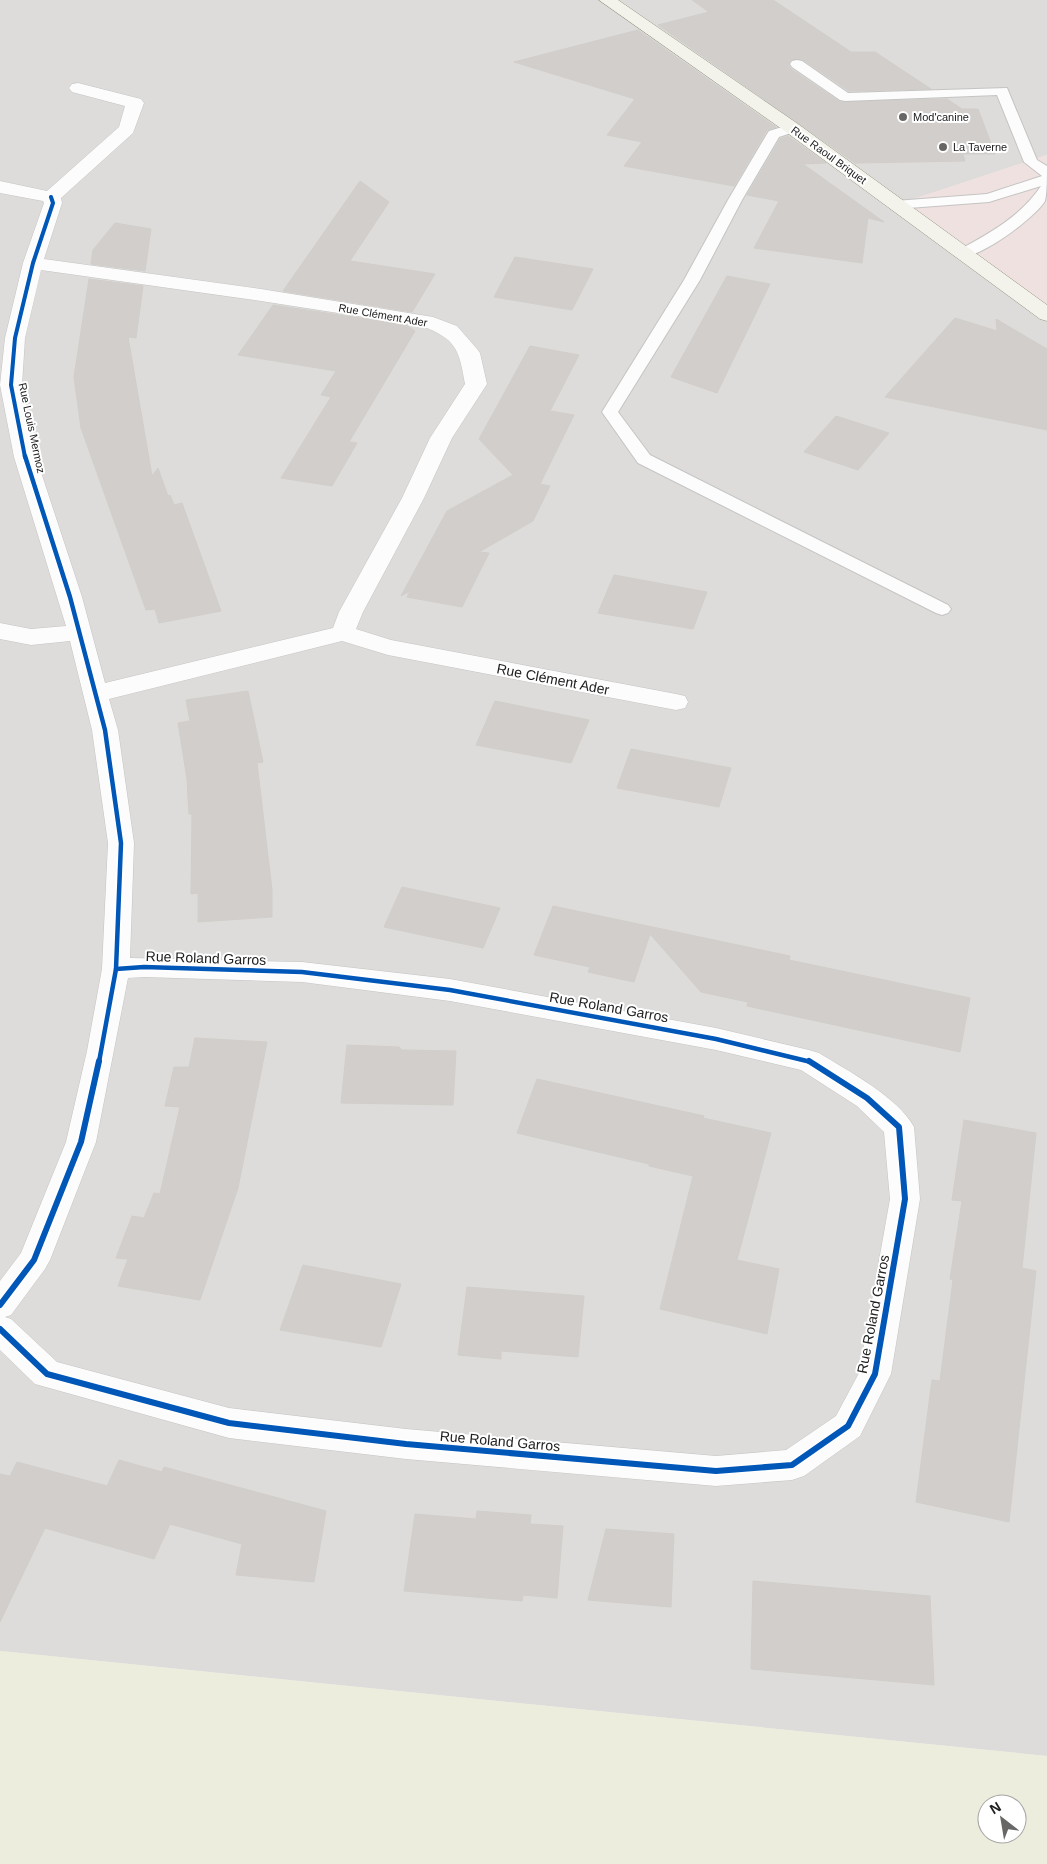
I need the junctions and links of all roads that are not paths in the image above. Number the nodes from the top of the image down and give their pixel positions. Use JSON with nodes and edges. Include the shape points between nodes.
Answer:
{"nodes":[{"id":1,"x":608,"y":0,"type":"edge"},
{"id":2,"x":797,"y":64,"type":"dead end"},
{"id":3,"x":78,"y":88,"type":"dead end"},
{"id":4,"x":792,"y":128,"type":"junction"},
{"id":5,"x":1047,"y":173,"type":"edge"},
{"id":6,"x":1047,"y":179,"type":"edge"},
{"id":7,"x":0,"y":187,"type":"edge"},
{"id":8,"x":1047,"y":188,"type":"edge"},
{"id":9,"x":51,"y":197,"type":"junction"},
{"id":10,"x":896,"y":205,"type":"junction"},
{"id":11,"x":962,"y":254,"type":"junction"},
{"id":12,"x":33,"y":263,"type":"junction"},
{"id":13,"x":1047,"y":315,"type":"edge"},
{"id":14,"x":6,"y":368,"type":"edge"},
{"id":15,"x":942,"y":609,"type":"dead end"},
{"id":16,"x":0,"y":631,"type":"edge"},
{"id":17,"x":79,"y":633,"type":"junction"},
{"id":18,"x":343,"y":633,"type":"junction"},
{"id":19,"x":95,"y":694,"type":"junction"},
{"id":20,"x":676,"y":702,"type":"dead end"},
{"id":21,"x":116,"y":969,"type":"junction"},
{"id":22,"x":0,"y":1305,"type":"edge"},
{"id":23,"x":0,"y":1329,"type":"edge"}],
"edges":[{"from":1,"to":4,"type":"street","name":"Rue Raoul Briquet"},
{"from":2,"to":5,"type":"lane","via":[[845,97],[1002,92],[1031,162]]},
{"from":3,"to":9,"type":"street","via":[[135,103],[127,129]]},
{"from":4,"to":10,"type":"street","name":"Rue Raoul Briquet"},
{"from":4,"to":15,"type":"lane","via":[[774,134],[692,280],[610,412],[644,459]]},
{"from":6,"to":10,"type":"lane","via":[[989,198]]},
{"from":7,"to":9,"type":"street"},
{"from":8,"to":11,"type":"lane","via":[[1037,205],[1010,229]]},
{"from":9,"to":12,"type":"street","name":"Rue Louis Mermoz","via":[[53,203]]},
{"from":10,"to":11,"type":"street","name":"Rue Raoul Briquet"},
{"from":11,"to":13,"type":"street","name":"Rue Raoul Briquet"},
{"from":12,"to":14,"type":"street","name":"Rue Louis Mermoz"},
{"from":12,"to":18,"type":"street","name":"Rue Clément Ader","via":[[426,321],[450,330],[470,353],[476,384],[441,438]]},
{"from":14,"to":17,"type":"street","name":"Rue Louis Mermoz","via":[[26,457]]},
{"from":16,"to":17,"type":"street","via":[[31,637]]},
{"from":17,"to":19,"type":"street","name":"Rue Louis Mermoz"},
{"from":18,"to":19,"type":"street"},
{"from":18,"to":20,"type":"street","name":"Rue Clément Ader","via":[[388,647]]},
{"from":19,"to":21,"type":"street","name":"Rue Louis Mermoz","via":[[105,730],[121,843]]},
{"from":21,"to":22,"type":"street","name":"Rue Louis Mermoz","via":[[81,1142],[34,1260]]},
{"from":21,"to":23,"type":"street","name":"Rue Roland Garros","via":[[302,972],[450,990],[716,1039],[809,1061],[867,1098],[899,1127],[904,1200],[875,1374],[848,1426],[792,1466],[716,1471],[406,1444],[229,1423],[47,1374]]}]}
